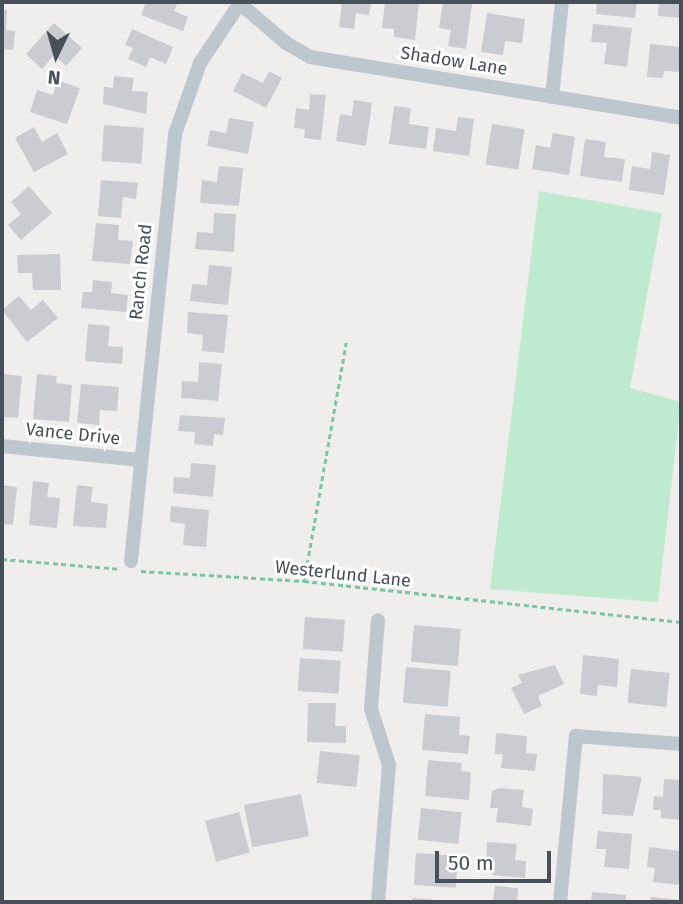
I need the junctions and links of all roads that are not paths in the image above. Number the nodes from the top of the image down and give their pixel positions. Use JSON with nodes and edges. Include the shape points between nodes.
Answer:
{"nodes":[{"id":1,"x":562,"y":2,"type":"edge"},
{"id":2,"x":239,"y":3,"type":"edge"},
{"id":3,"x":552,"y":97,"type":"junction"},
{"id":4,"x":681,"y":118,"type":"edge"},
{"id":5,"x":2,"y":446,"type":"edge"},
{"id":6,"x":141,"y":460,"type":"junction"},
{"id":7,"x":131,"y":561,"type":"dead end"},
{"id":8,"x":378,"y":620,"type":"dead end"},
{"id":9,"x":681,"y":744,"type":"edge"},
{"id":10,"x":378,"y":902,"type":"edge"},
{"id":11,"x":560,"y":902,"type":"edge"}],
"edges":[{"from":1,"to":3,"type":"street"},
{"from":2,"to":3,"type":"street","name":"Shadow Lane","via":[[310,57]]},
{"from":2,"to":6,"type":"street","name":"Ranch Road","via":[[201,63],[175,134]]},
{"from":3,"to":4,"type":"street","name":"Shadow Lane"},
{"from":5,"to":6,"type":"street","name":"Vance Drive"},
{"from":6,"to":7,"type":"street","name":"Ranch Road"},
{"from":8,"to":10,"type":"street","via":[[371,709],[389,765]]},
{"from":9,"to":11,"type":"street","via":[[576,736]]}]}
